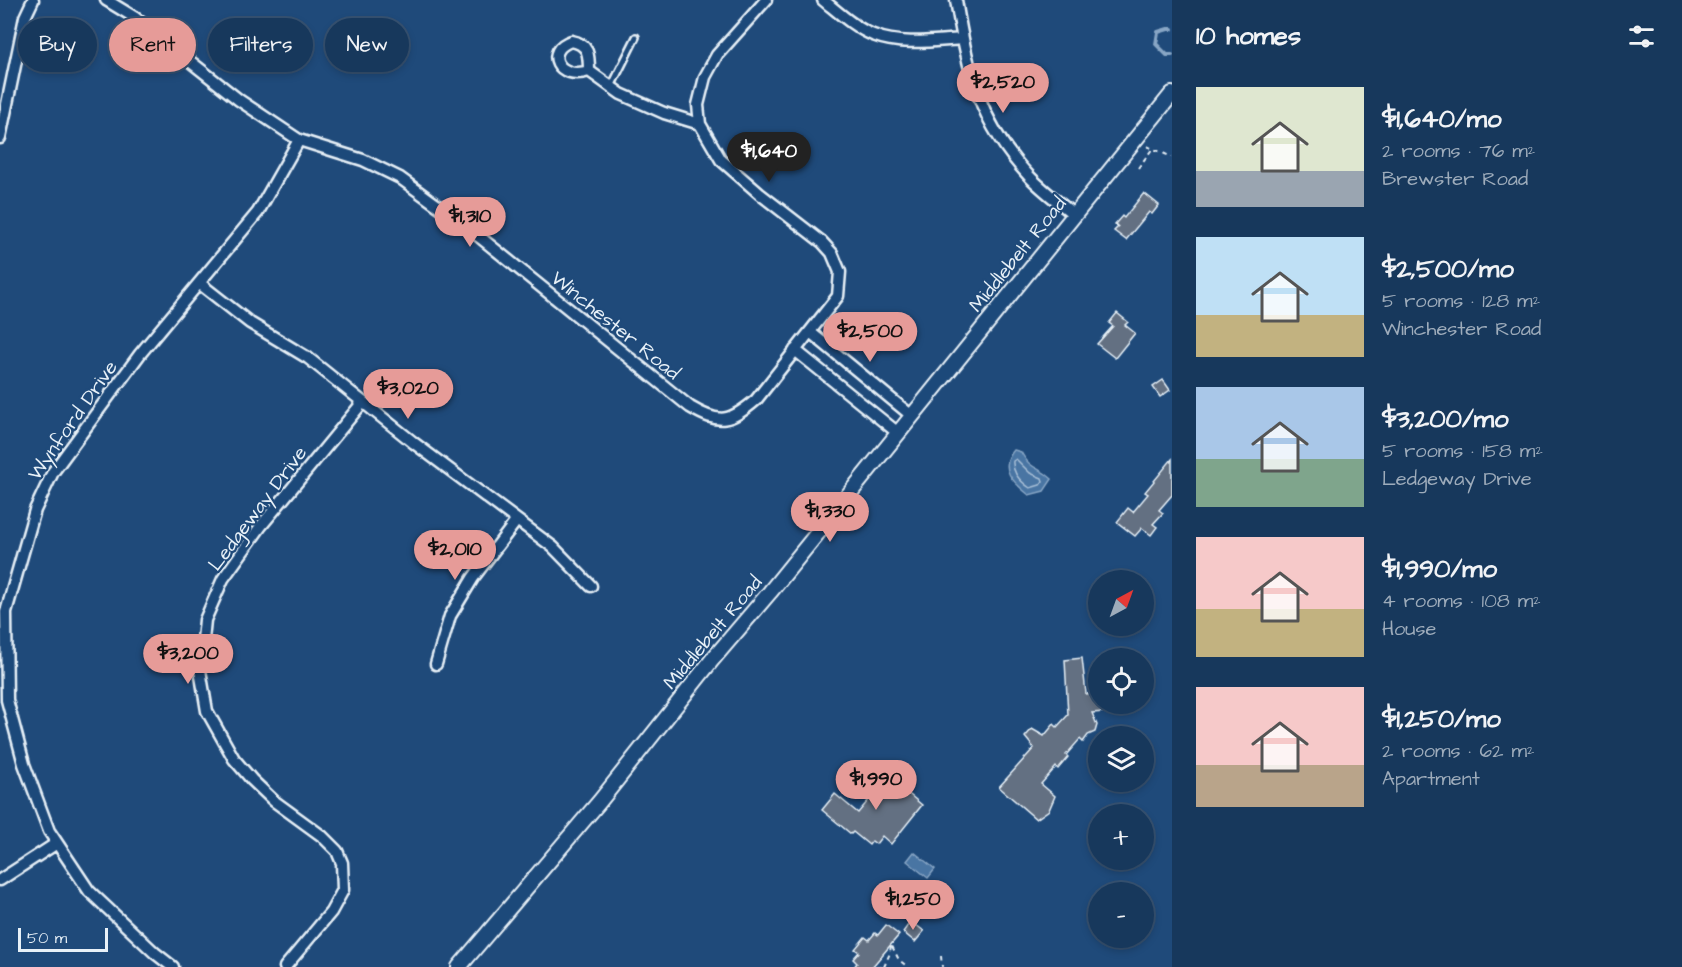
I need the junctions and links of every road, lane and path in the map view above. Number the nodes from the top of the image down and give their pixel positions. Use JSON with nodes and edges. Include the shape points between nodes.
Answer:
{"nodes":[{"id":1,"x":33,"y":0,"type":"edge"},
{"id":2,"x":106,"y":0,"type":"edge"},
{"id":3,"x":766,"y":0,"type":"edge"},
{"id":4,"x":823,"y":0,"type":"edge"},
{"id":5,"x":956,"y":0,"type":"edge"},
{"id":6,"x":636,"y":37,"type":"dead end"},
{"id":7,"x":962,"y":39,"type":"junction"},
{"id":8,"x":589,"y":71,"type":"dead end"},
{"id":9,"x":612,"y":87,"type":"junction"},
{"id":10,"x":1172,"y":94,"type":"edge"},
{"id":11,"x":700,"y":124,"type":"junction"},
{"id":12,"x":0,"y":138,"type":"edge"},
{"id":13,"x":299,"y":140,"type":"junction"},
{"id":14,"x":1135,"y":140,"type":"junction"},
{"id":15,"x":1153,"y":148,"type":"junction"},
{"id":16,"x":1172,"y":157,"type":"edge"},
{"id":17,"x":1138,"y":168,"type":"dead end"},
{"id":18,"x":1074,"y":215,"type":"junction"},
{"id":19,"x":199,"y":283,"type":"junction"},
{"id":20,"x":807,"y":337,"type":"junction"},
{"id":21,"x":795,"y":350,"type":"junction"},
{"id":22,"x":363,"y":402,"type":"junction"},
{"id":23,"x":912,"y":416,"type":"junction"},
{"id":24,"x":897,"y":434,"type":"junction"},
{"id":25,"x":517,"y":520,"type":"junction"},
{"id":26,"x":591,"y":586,"type":"dead end"},
{"id":27,"x":436,"y":664,"type":"dead end"},
{"id":28,"x":57,"y":843,"type":"junction"},
{"id":29,"x":0,"y":880,"type":"edge"},
{"id":30,"x":941,"y":956,"type":"dead end"},
{"id":31,"x":173,"y":967,"type":"edge"},
{"id":32,"x":285,"y":967,"type":"edge"},
{"id":33,"x":459,"y":967,"type":"edge"},
{"id":34,"x":877,"y":967,"type":"edge"},
{"id":35,"x":884,"y":967,"type":"edge"},
{"id":36,"x":908,"y":967,"type":"edge"},
{"id":37,"x":942,"y":967,"type":"edge"}],
"edges":[{"from":1,"to":12,"type":"street","via":[[25,17]]},
{"from":2,"to":13,"type":"street","name":"Winchester Road"},
{"from":3,"to":11,"type":"street","via":[[717,55],[705,77],[698,105]]},
{"from":4,"to":7,"type":"street","via":[[873,35],[903,41]]},
{"from":5,"to":7,"type":"street"},
{"from":6,"to":9,"type":"lane"},
{"from":7,"to":18,"type":"street","via":[[975,92],[999,138],[1030,177]]},
{"from":8,"to":9,"type":"street"},
{"from":9,"to":11,"type":"street","via":[[664,113]]},
{"from":10,"to":14,"type":"street","name":"Middlebelt Road"},
{"from":11,"to":20,"type":"street","name":"Winchester Road","via":[[721,160],[832,253],[840,272],[838,296]]},
{"from":13,"to":19,"type":"street","name":"Wynford Drive","via":[[258,212]]},
{"from":13,"to":21,"type":"street","name":"Winchester Road","via":[[363,160],[400,178],[708,418],[726,419],[740,413],[756,400]]},
{"from":14,"to":15,"type":"path"},
{"from":14,"to":18,"type":"street","name":"Middlebelt Road"},
{"from":15,"to":16,"type":"path"},
{"from":15,"to":17,"type":"path"},
{"from":18,"to":23,"type":"street","name":"Middlebelt Road"},
{"from":19,"to":22,"type":"street","via":[[250,323],[308,358]]},
{"from":19,"to":28,"type":"street","name":"Wynford Drive","via":[[140,354],[53,472],[35,510],[6,612],[7,700],[24,764]]},
{"from":20,"to":21,"type":"street","name":"Winchester Road"},
{"from":20,"to":23,"type":"street"},
{"from":21,"to":24,"type":"street"},
{"from":22,"to":25,"type":"street"},
{"from":22,"to":32,"type":"street","name":"Ledgeway Drive","via":[[261,526],[224,579],[205,621],[200,670],[207,711],[234,759],[274,801],[322,836],[337,851],[342,863],[343,890],[335,905]]},
{"from":23,"to":24,"type":"street","name":"Middlebelt Road"},
{"from":24,"to":33,"type":"street","name":"Middlebelt Road","via":[[600,801]]},
{"from":25,"to":26,"type":"street","via":[[554,547]]},
{"from":25,"to":27,"type":"street","via":[[450,615]]},
{"from":28,"to":29,"type":"street"},
{"from":28,"to":31,"type":"street","name":"Wynford Drive","via":[[89,891]]},
{"from":30,"to":37,"type":"path"},
{"from":34,"to":35,"type":"path"},
{"from":35,"to":36,"type":"path","via":[[891,944]]}]}
